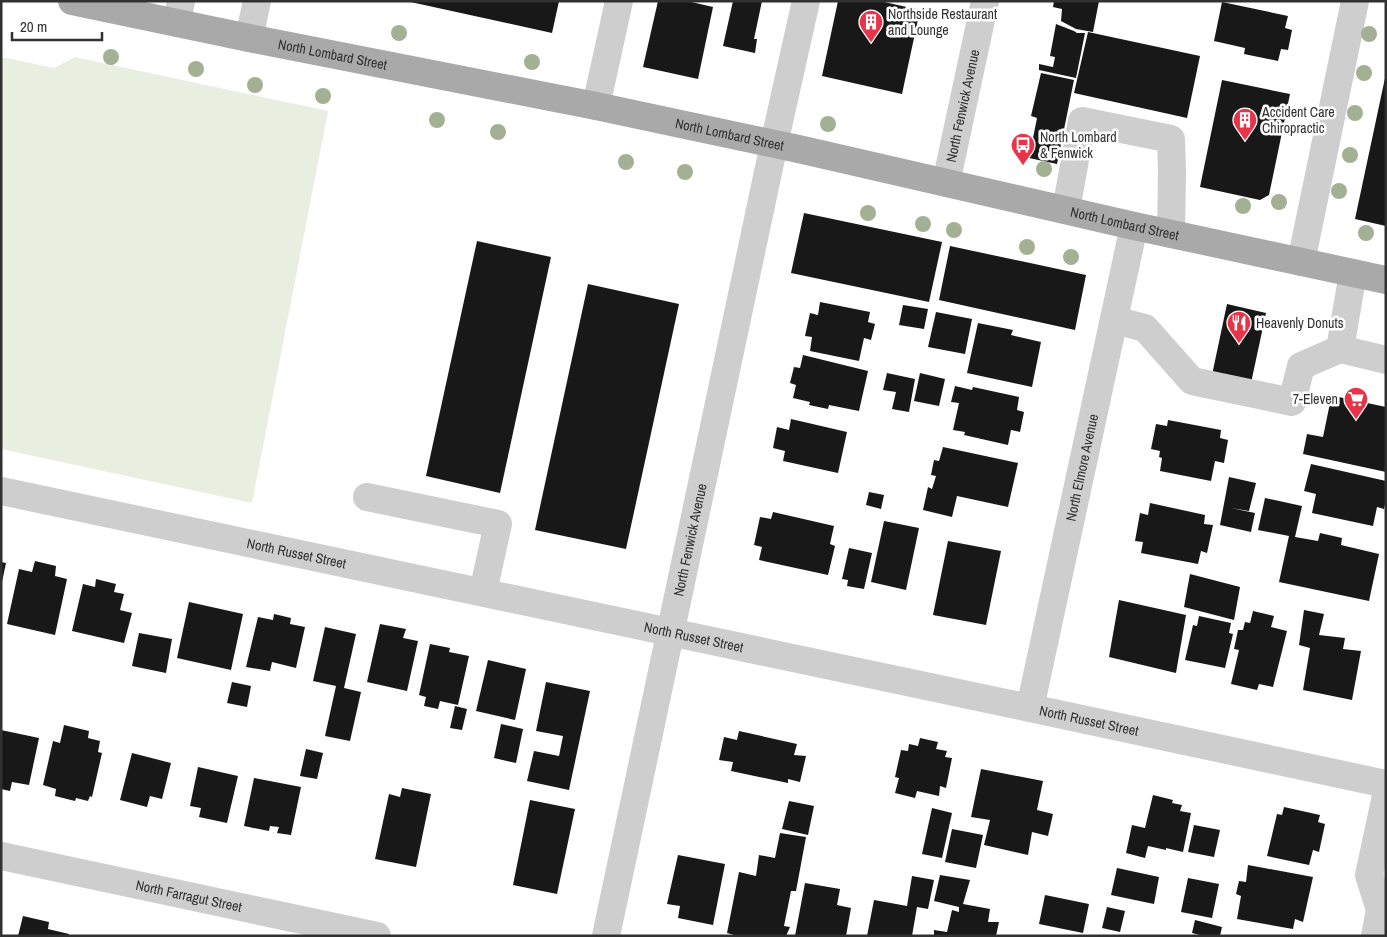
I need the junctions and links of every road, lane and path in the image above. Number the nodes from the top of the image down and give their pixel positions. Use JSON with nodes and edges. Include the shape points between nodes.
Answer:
{"nodes":[{"id":1,"x":72,"y":1,"type":"edge"},
{"id":2,"x":257,"y":1,"type":"edge"},
{"id":3,"x":619,"y":1,"type":"edge"},
{"id":4,"x":806,"y":1,"type":"edge"},
{"id":5,"x":985,"y":1,"type":"edge"},
{"id":6,"x":1355,"y":1,"type":"edge"},
{"id":7,"x":179,"y":12,"type":"edge"},
{"id":8,"x":249,"y":38,"type":"junction"},
{"id":9,"x":596,"y":106,"type":"junction"},
{"id":10,"x":774,"y":144,"type":"junction"},
{"id":11,"x":946,"y":182,"type":"junction"},
{"id":12,"x":1066,"y":210,"type":"junction"},
{"id":13,"x":1134,"y":226,"type":"junction"},
{"id":14,"x":1171,"y":234,"type":"junction"},
{"id":15,"x":1301,"y":262,"type":"junction"},
{"id":16,"x":1353,"y":273,"type":"junction"},
{"id":17,"x":1386,"y":280,"type":"edge"},
{"id":18,"x":1114,"y":320,"type":"junction"},
{"id":19,"x":1340,"y":349,"type":"junction"},
{"id":20,"x":1386,"y":360,"type":"edge"},
{"id":21,"x":1,"y":491,"type":"edge"},
{"id":22,"x":367,"y":497,"type":"dead end"},
{"id":23,"x":483,"y":592,"type":"junction"},
{"id":24,"x":670,"y":632,"type":"junction"},
{"id":25,"x":1030,"y":708,"type":"junction"},
{"id":26,"x":1386,"y":784,"type":"edge"},
{"id":27,"x":1386,"y":796,"type":"edge"},
{"id":28,"x":1,"y":856,"type":"edge"},
{"id":29,"x":1380,"y":916,"type":"edge"},
{"id":30,"x":377,"y":936,"type":"edge"},
{"id":31,"x":606,"y":936,"type":"edge"}],
"edges":[{"from":1,"to":7,"type":"main road","name":"North Lombard Street"},
{"from":2,"to":8,"type":"street"},
{"from":3,"to":9,"type":"street"},
{"from":4,"to":10,"type":"street","name":"North Fenwick Avenue"},
{"from":5,"to":11,"type":"street","name":"North Fenwick Avenue"},
{"from":6,"to":15,"type":"street"},
{"from":7,"to":8,"type":"main road","name":"North Lombard Street"},
{"from":8,"to":9,"type":"main road","name":"North Lombard Street"},
{"from":9,"to":10,"type":"main road","name":"North Lombard Street"},
{"from":10,"to":11,"type":"main road","name":"North Lombard Street"},
{"from":10,"to":24,"type":"street","name":"North Fenwick Avenue"},
{"from":11,"to":12,"type":"main road","name":"North Lombard Street"},
{"from":12,"to":13,"type":"main road","name":"North Lombard Street"},
{"from":12,"to":14,"type":"street","via":[[1082,121],[1171,139]]},
{"from":13,"to":14,"type":"main road","name":"North Lombard Street"},
{"from":13,"to":18,"type":"street","name":"North Elmore Avenue"},
{"from":14,"to":15,"type":"main road","name":"North Lombard Street"},
{"from":15,"to":16,"type":"main road","name":"North Lombard Street"},
{"from":16,"to":17,"type":"main road","name":"North Lombard Street"},
{"from":16,"to":19,"type":"street"},
{"from":18,"to":19,"type":"street","via":[[1145,328],[1192,381],[1292,402],[1301,366]]},
{"from":18,"to":25,"type":"street","name":"North Elmore Avenue"},
{"from":19,"to":20,"type":"street"},
{"from":21,"to":23,"type":"street","name":"North Russet Street"},
{"from":22,"to":23,"type":"street","via":[[498,524]]},
{"from":23,"to":24,"type":"street","name":"North Russet Street"},
{"from":24,"to":25,"type":"street","name":"North Russet Street"},
{"from":24,"to":31,"type":"street","name":"North Fenwick Avenue"},
{"from":25,"to":26,"type":"street","name":"North Russet Street"},
{"from":27,"to":29,"type":"street","via":[[1369,875]]},
{"from":28,"to":30,"type":"street","name":"North Farragut Street"}]}
